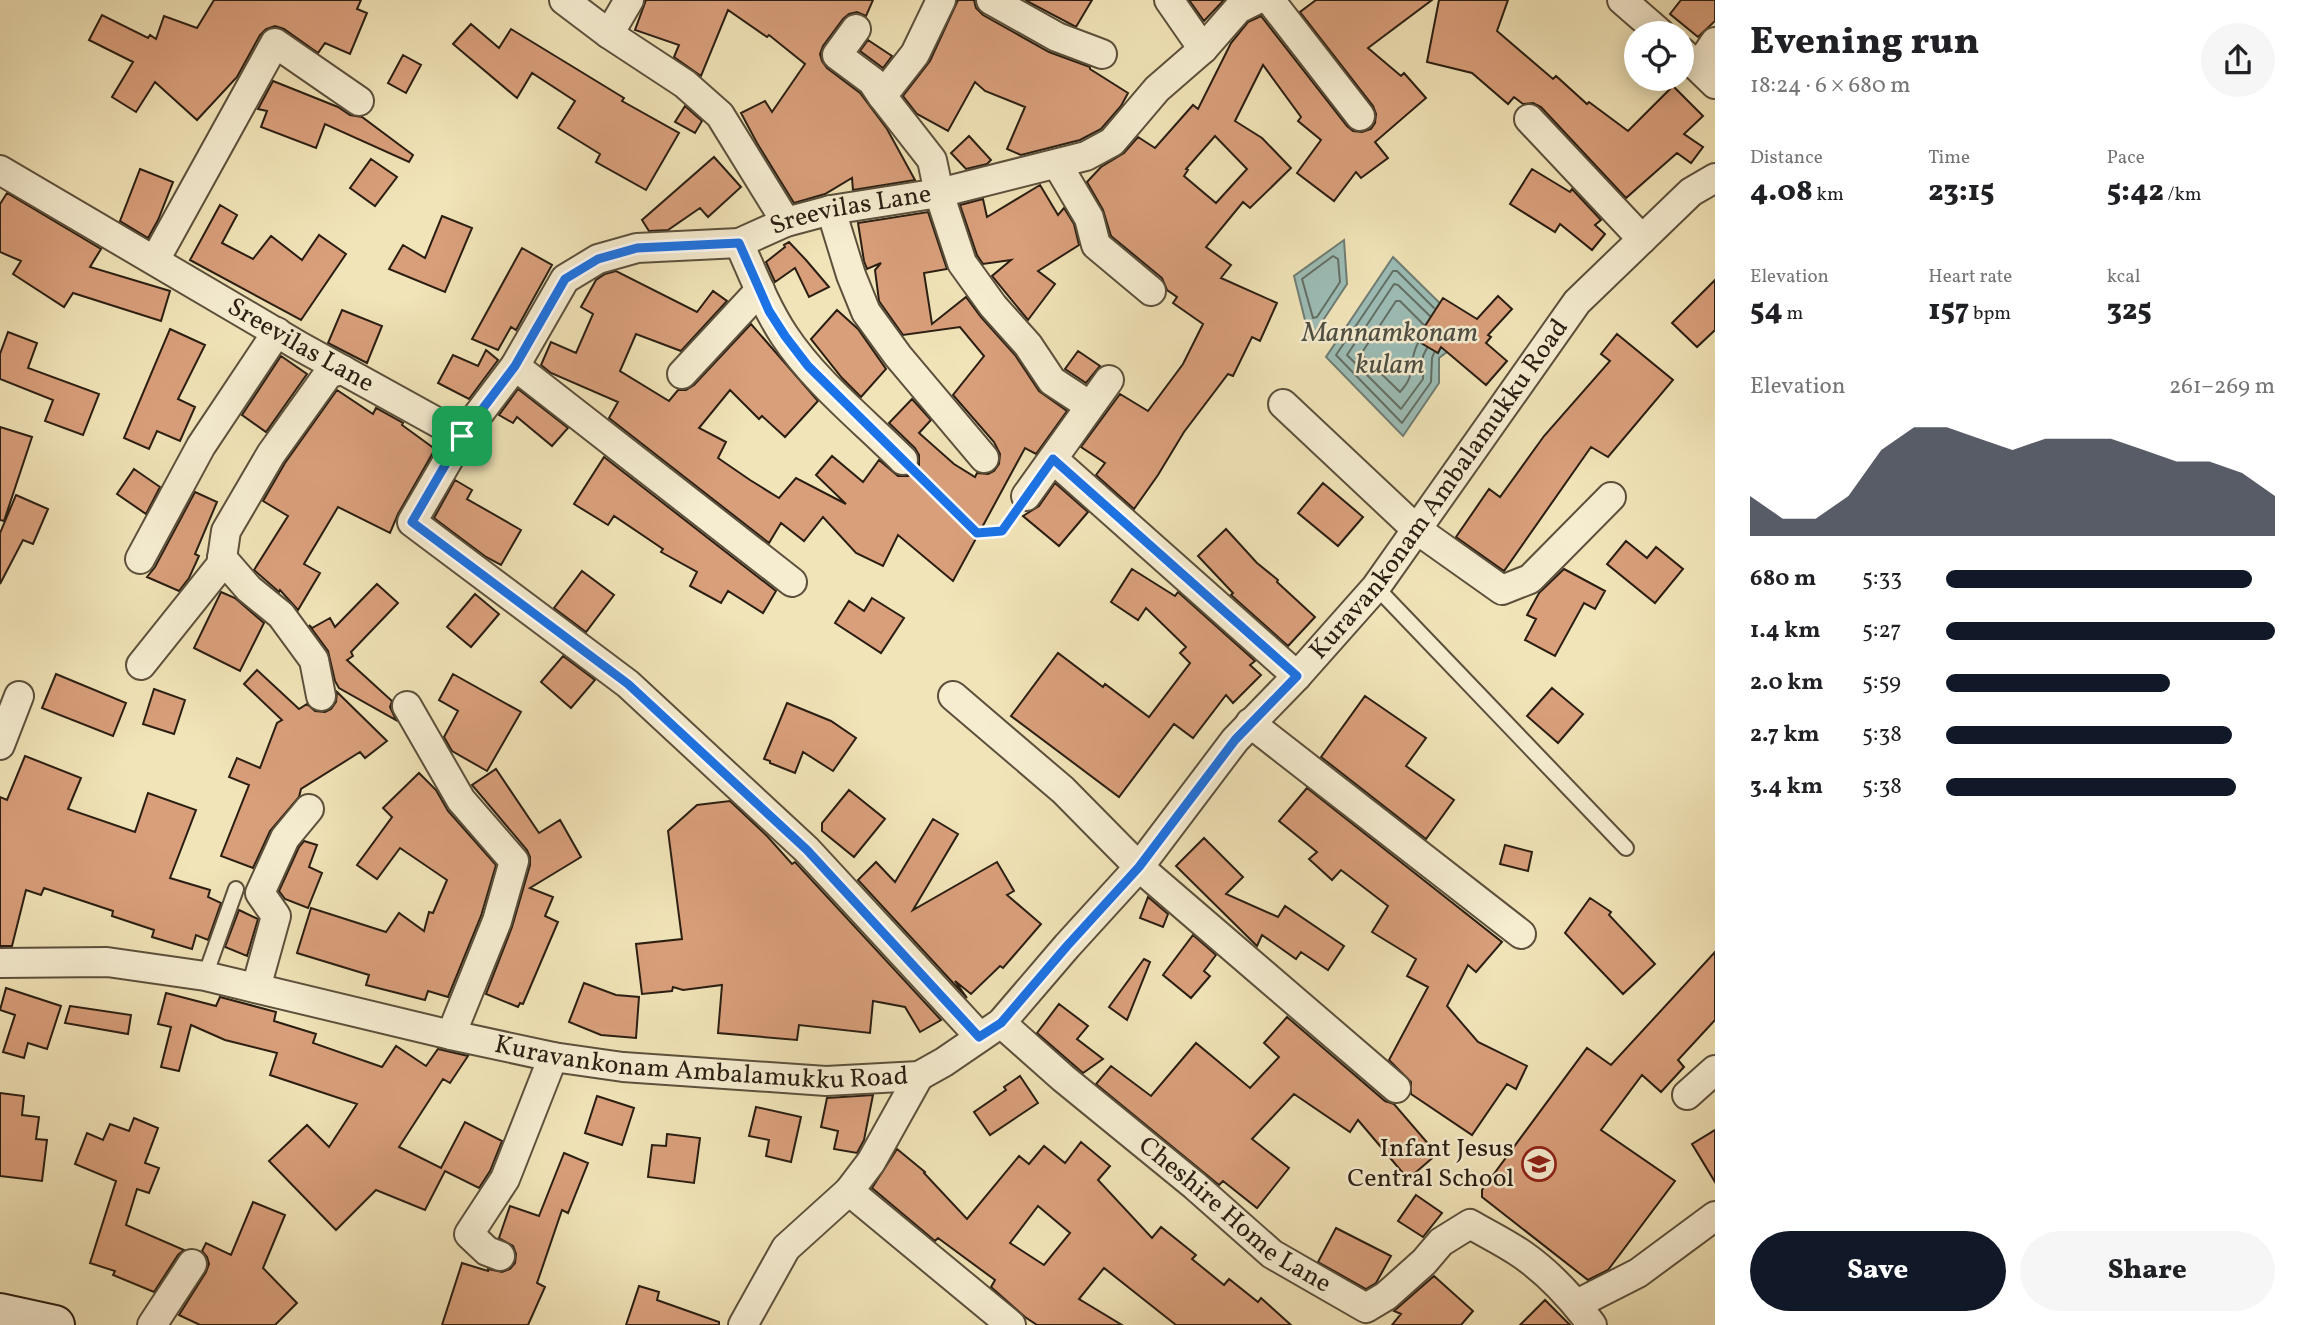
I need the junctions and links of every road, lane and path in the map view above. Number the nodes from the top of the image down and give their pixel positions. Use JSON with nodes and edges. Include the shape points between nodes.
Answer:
{"nodes":[{"id":1,"x":564,"y":0,"type":"edge"},
{"id":2,"x":629,"y":0,"type":"edge"},
{"id":3,"x":941,"y":0,"type":"edge"},
{"id":4,"x":991,"y":0,"type":"edge"},
{"id":5,"x":1169,"y":0,"type":"edge"},
{"id":6,"x":1256,"y":0,"type":"edge"},
{"id":7,"x":1270,"y":0,"type":"edge"},
{"id":8,"x":1622,"y":0,"type":"edge"},
{"id":9,"x":1646,"y":21,"type":"edge"},
{"id":10,"x":856,"y":29,"type":"dead end"},
{"id":11,"x":609,"y":34,"type":"junction"},
{"id":12,"x":1715,"y":42,"type":"edge"},
{"id":13,"x":1203,"y":49,"type":"junction"},
{"id":14,"x":1102,"y":54,"type":"dead end"},
{"id":15,"x":1698,"y":67,"type":"edge"},
{"id":16,"x":882,"y":96,"type":"junction"},
{"id":17,"x":359,"y":101,"type":"dead end"},
{"id":18,"x":1360,"y":116,"type":"dead end"},
{"id":19,"x":1529,"y":120,"type":"dead end"},
{"id":20,"x":1057,"y":164,"type":"junction"},
{"id":21,"x":4,"y":178,"type":"edge"},
{"id":22,"x":1715,"y":178,"type":"edge"},
{"id":23,"x":939,"y":193,"type":"junction"},
{"id":24,"x":831,"y":209,"type":"junction"},
{"id":25,"x":786,"y":222,"type":"junction"},
{"id":26,"x":1642,"y":239,"type":"junction"},
{"id":27,"x":739,"y":243,"type":"junction"},
{"id":28,"x":155,"y":260,"type":"junction"},
{"id":29,"x":760,"y":290,"type":"junction"},
{"id":30,"x":1151,"y":291,"type":"dead end"},
{"id":31,"x":277,"y":332,"type":"junction"},
{"id":32,"x":515,"y":366,"type":"junction"},
{"id":33,"x":343,"y":370,"type":"junction"},
{"id":34,"x":682,"y":374,"type":"dead end"},
{"id":35,"x":1109,"y":380,"type":"dead end"},
{"id":36,"x":1083,"y":402,"type":"dead end"},
{"id":37,"x":1283,"y":404,"type":"dead end"},
{"id":38,"x":462,"y":436,"type":"junction"},
{"id":39,"x":984,"y":458,"type":"dead end"},
{"id":40,"x":1053,"y":459,"type":"junction"},
{"id":41,"x":903,"y":460,"type":"joint"},
{"id":42,"x":1026,"y":496,"type":"joint"},
{"id":43,"x":1611,"y":497,"type":"dead end"},
{"id":44,"x":1416,"y":529,"type":"junction"},
{"id":45,"x":222,"y":558,"type":"junction"},
{"id":46,"x":140,"y":559,"type":"dead end"},
{"id":47,"x":792,"y":582,"type":"dead end"},
{"id":48,"x":1376,"y":587,"type":"junction"},
{"id":49,"x":141,"y":665,"type":"dead end"},
{"id":50,"x":1297,"y":676,"type":"junction"},
{"id":51,"x":321,"y":695,"type":"dead end"},
{"id":52,"x":19,"y":696,"type":"dead end"},
{"id":53,"x":953,"y":696,"type":"dead end"},
{"id":54,"x":407,"y":706,"type":"dead end"},
{"id":55,"x":1250,"y":723,"type":"junction"},
{"id":56,"x":0,"y":745,"type":"edge"},
{"id":57,"x":309,"y":809,"type":"dead end"},
{"id":58,"x":1626,"y":848,"type":"dead end"},
{"id":59,"x":1139,"y":867,"type":"junction"},
{"id":60,"x":236,"y":888,"type":"dead end"},
{"id":61,"x":1521,"y":934,"type":"dead end"},
{"id":62,"x":0,"y":963,"type":"edge"},
{"id":63,"x":205,"y":976,"type":"junction"},
{"id":64,"x":256,"y":988,"type":"junction"},
{"id":65,"x":990,"y":1030,"type":"junction"},
{"id":66,"x":451,"y":1035,"type":"junction"},
{"id":67,"x":553,"y":1057,"type":"junction"},
{"id":68,"x":1715,"y":1070,"type":"edge"},
{"id":69,"x":919,"y":1076,"type":"junction"},
{"id":70,"x":1396,"y":1088,"type":"dead end"},
{"id":71,"x":1687,"y":1096,"type":"dead end"},
{"id":72,"x":849,"y":1191,"type":"junction"},
{"id":73,"x":1715,"y":1216,"type":"edge"},
{"id":74,"x":500,"y":1256,"type":"dead end"},
{"id":75,"x":192,"y":1264,"type":"dead end"},
{"id":76,"x":1,"y":1315,"type":"edge"},
{"id":77,"x":1580,"y":1317,"type":"edge"},
{"id":78,"x":55,"y":1325,"type":"edge"},
{"id":79,"x":152,"y":1325,"type":"edge"},
{"id":80,"x":743,"y":1325,"type":"edge"},
{"id":81,"x":1011,"y":1325,"type":"edge"}],
"edges":[{"from":1,"to":11,"type":"street"},
{"from":2,"to":11,"type":"street"},
{"from":3,"to":16,"type":"street","via":[[915,54]]},
{"from":4,"to":14,"type":"street","via":[[1057,37]]},
{"from":5,"to":13,"type":"street"},
{"from":6,"to":13,"type":"street","name":"Sreevilas Lane","via":[[1238,9]]},
{"from":7,"to":18,"type":"street"},
{"from":8,"to":9,"type":"street"},
{"from":10,"to":16,"type":"street","via":[[837,55],[872,81]]},
{"from":11,"to":25,"type":"street","via":[[685,84],[720,115]]},
{"from":12,"to":15,"type":"street"},
{"from":13,"to":20,"type":"street","name":"Sreevilas Lane","via":[[1157,89],[1112,142]]},
{"from":16,"to":23,"type":"street","via":[[932,160]]},
{"from":17,"to":28,"type":"street","via":[[275,43]]},
{"from":19,"to":26,"type":"street"},
{"from":20,"to":23,"type":"street","name":"Sreevilas Lane"},
{"from":20,"to":30,"type":"street","via":[[1089,218],[1096,244]]},
{"from":21,"to":28,"type":"street","name":"Sreevilas Lane"},
{"from":22,"to":26,"type":"street","name":"Kuravankonam Ambalamukku Road","via":[[1691,192]]},
{"from":23,"to":24,"type":"street","name":"Sreevilas Lane"},
{"from":23,"to":36,"type":"street","via":[[962,263],[1052,381]]},
{"from":24,"to":25,"type":"street","name":"Sreevilas Lane"},
{"from":24,"to":39,"type":"street","via":[[866,312]]},
{"from":25,"to":27,"type":"street","name":"Sreevilas Lane"},
{"from":26,"to":44,"type":"street","name":"Kuravankonam Ambalamukku Road","via":[[1577,302]]},
{"from":27,"to":29,"type":"street"},
{"from":27,"to":32,"type":"street","name":"Sreevilas Lane","via":[[637,248],[598,259],[565,279]]},
{"from":28,"to":31,"type":"street","name":"Sreevilas Lane"},
{"from":29,"to":34,"type":"street"},
{"from":29,"to":41,"type":"street","via":[[808,366]]},
{"from":31,"to":33,"type":"street","name":"Sreevilas Lane"},
{"from":31,"to":46,"type":"street","via":[[201,446]]},
{"from":32,"to":38,"type":"street","name":"Sreevilas Lane"},
{"from":32,"to":47,"type":"street"},
{"from":33,"to":38,"type":"street","name":"Sreevilas Lane"},
{"from":33,"to":45,"type":"street","via":[[329,373],[271,454],[226,531]]},
{"from":35,"to":40,"type":"street"},
{"from":37,"to":44,"type":"street"},
{"from":38,"to":65,"type":"street","via":[[412,522],[638,693]]},
{"from":40,"to":42,"type":"street"},
{"from":40,"to":50,"type":"street"},
{"from":41,"to":42,"type":"path","via":[[977,533],[1002,531]]},
{"from":43,"to":44,"type":"street","via":[[1530,579],[1502,590]]},
{"from":44,"to":48,"type":"street","name":"Kuravankonam Ambalamukku Road"},
{"from":45,"to":49,"type":"street"},
{"from":45,"to":51,"type":"street","via":[[249,589],[281,615],[314,660]]},
{"from":48,"to":50,"type":"street","name":"Kuravankonam Ambalamukku Road"},
{"from":48,"to":58,"type":"lane"},
{"from":50,"to":55,"type":"street","name":"Kuravankonam Ambalamukku Road"},
{"from":52,"to":56,"type":"street"},
{"from":53,"to":59,"type":"street","via":[[1063,790]]},
{"from":54,"to":66,"type":"street","via":[[461,800],[514,861],[497,920]]},
{"from":55,"to":59,"type":"street","name":"Kuravankonam Ambalamukku Road"},
{"from":55,"to":61,"type":"street"},
{"from":57,"to":64,"type":"street","via":[[285,838],[260,893],[276,916]]},
{"from":59,"to":65,"type":"street","name":"Kuravankonam Ambalamukku Road"},
{"from":59,"to":70,"type":"street"},
{"from":60,"to":63,"type":"lane"},
{"from":62,"to":63,"type":"street","name":"Kuravankonam Ambalamukku Road","via":[[107,962]]},
{"from":63,"to":64,"type":"street","name":"Kuravankonam Ambalamukku Road"},
{"from":64,"to":66,"type":"street","name":"Kuravankonam Ambalamukku Road"},
{"from":65,"to":69,"type":"street","name":"Kuravankonam Ambalamukku Road"},
{"from":65,"to":77,"type":"street","name":"Cheshire Home Lane","via":[[1063,1078],[1272,1254],[1366,1308],[1386,1296],[1441,1242],[1470,1224],[1522,1254],[1558,1284]]},
{"from":66,"to":67,"type":"street","name":"Kuravankonam Ambalamukku Road"},
{"from":67,"to":69,"type":"street","name":"Kuravankonam Ambalamukku Road","via":[[623,1067],[826,1082]]},
{"from":67,"to":74,"type":"street","via":[[505,1179],[469,1234]]},
{"from":68,"to":71,"type":"street"},
{"from":69,"to":72,"type":"street","via":[[871,1162]]},
{"from":72,"to":80,"type":"street","via":[[786,1248]]},
{"from":72,"to":81,"type":"street"},
{"from":73,"to":77,"type":"street","name":"Cheshire Home Lane"},
{"from":75,"to":79,"type":"street"},
{"from":76,"to":78,"type":"main road"}]}
